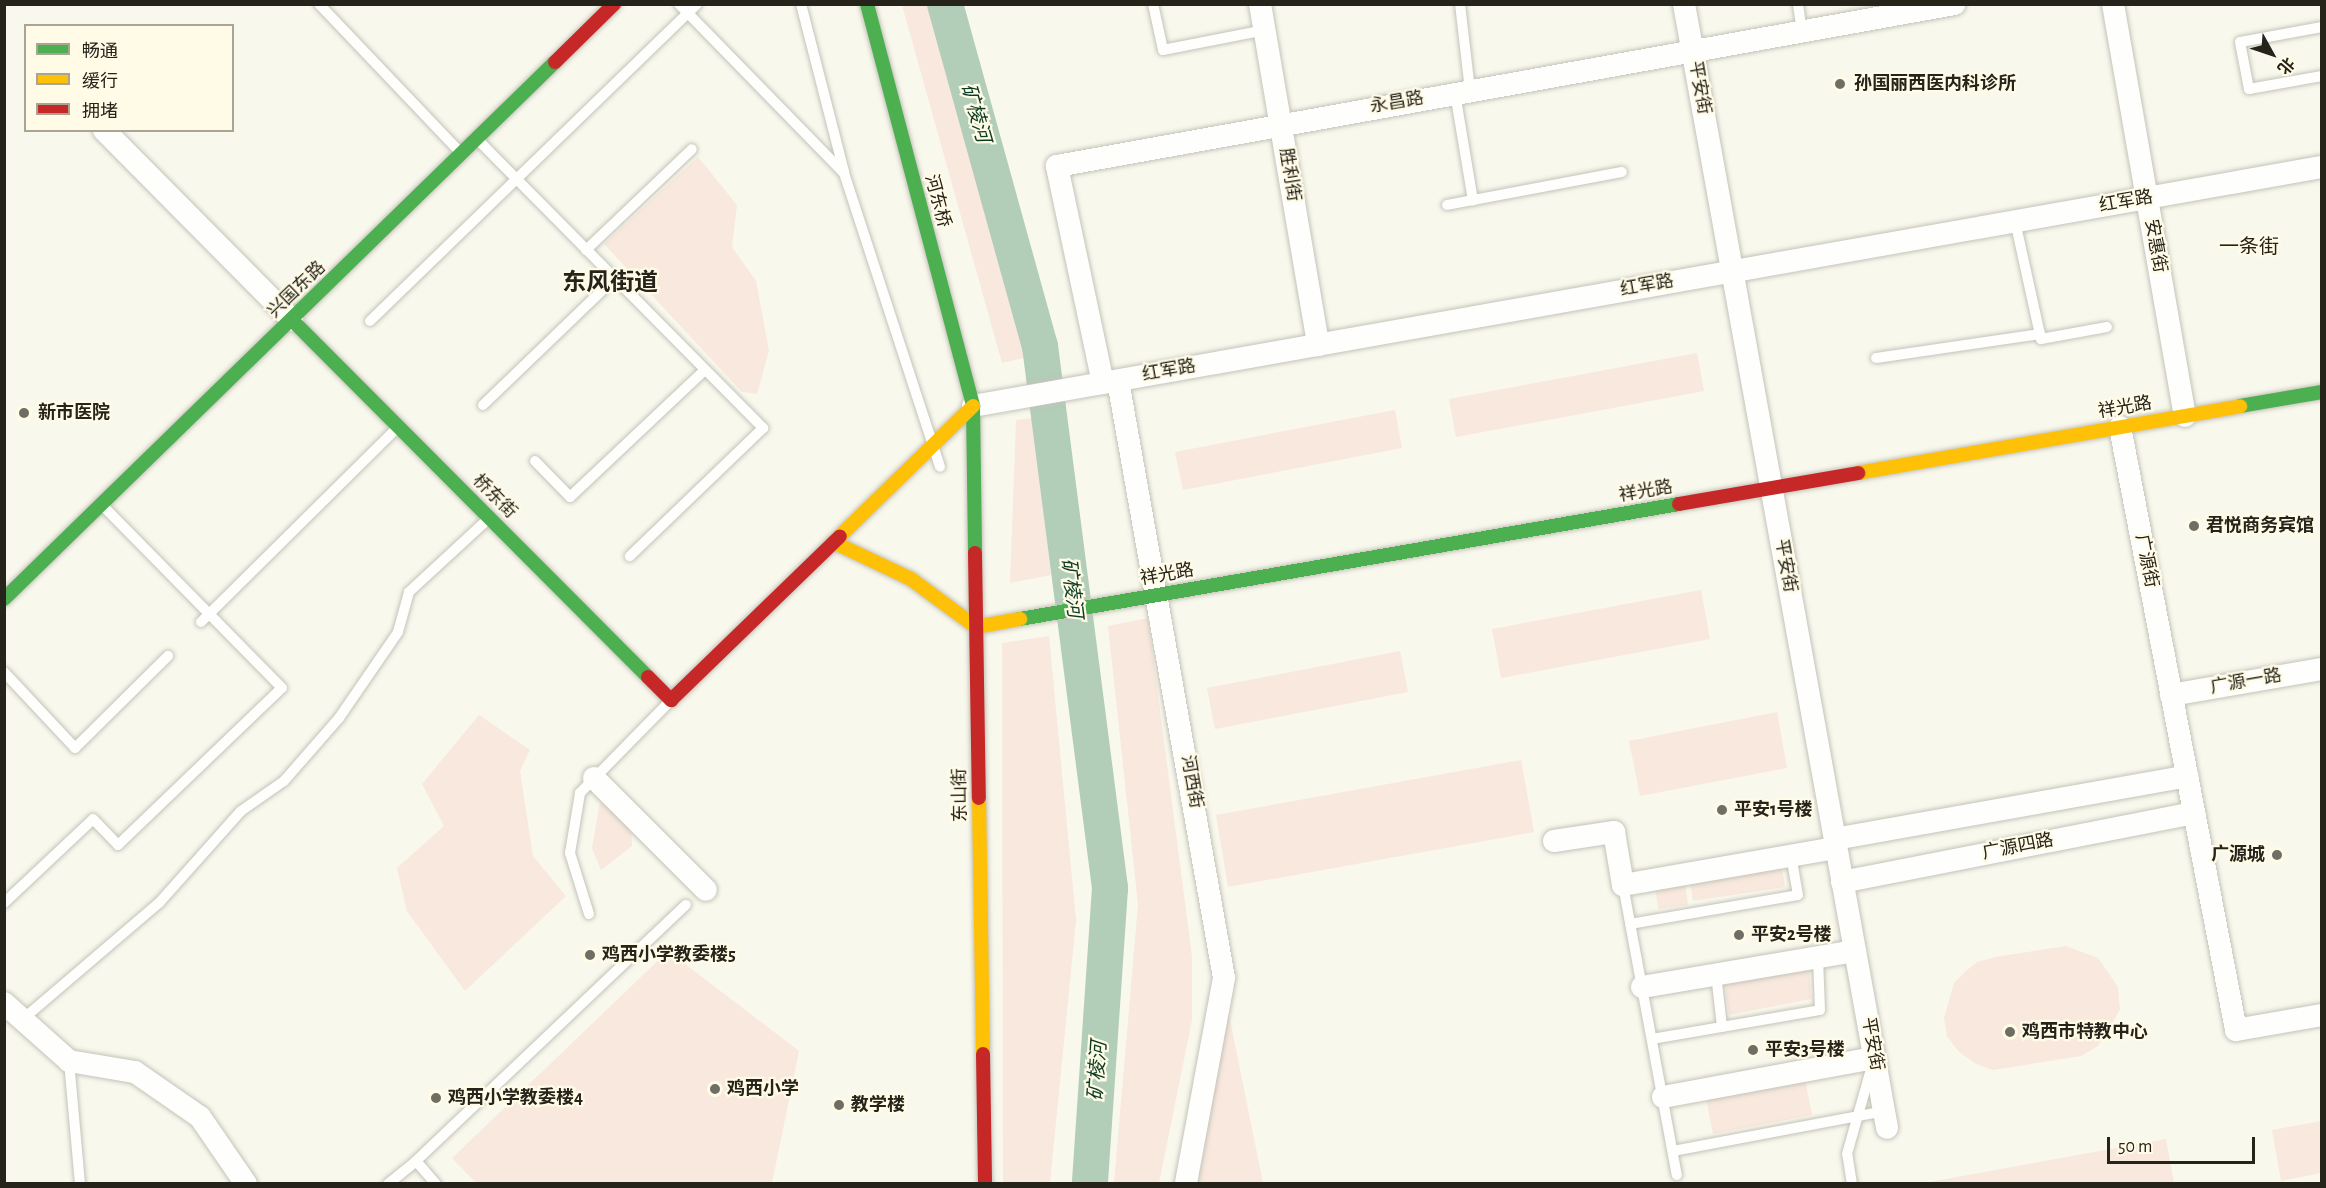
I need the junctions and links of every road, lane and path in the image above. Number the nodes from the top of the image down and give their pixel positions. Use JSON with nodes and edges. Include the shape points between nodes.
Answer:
{"nodes":[{"id":1,"x":320,"y":4,"type":"edge"},
{"id":2,"x":614,"y":4,"type":"edge"},
{"id":3,"x":679,"y":4,"type":"edge"},
{"id":4,"x":697,"y":4,"type":"edge"},
{"id":5,"x":801,"y":4,"type":"edge"},
{"id":6,"x":867,"y":4,"type":"edge"},
{"id":7,"x":1153,"y":4,"type":"edge"},
{"id":8,"x":1260,"y":4,"type":"edge"},
{"id":9,"x":1460,"y":4,"type":"edge"},
{"id":10,"x":1684,"y":4,"type":"edge"},
{"id":11,"x":1798,"y":4,"type":"edge"},
{"id":12,"x":1955,"y":4,"type":"edge"},
{"id":13,"x":2112,"y":4,"type":"edge"},
{"id":14,"x":1922,"y":7,"type":"edge"},
{"id":15,"x":688,"y":14,"type":"junction"},
{"id":16,"x":2322,"y":27,"type":"edge"},
{"id":17,"x":1265,"y":30,"type":"junction"},
{"id":18,"x":1802,"y":32,"type":"junction"},
{"id":19,"x":1692,"y":51,"type":"junction"},
{"id":20,"x":2322,"y":76,"type":"edge"},
{"id":21,"x":1462,"y":92,"type":"junction"},
{"id":22,"x":1281,"y":124,"type":"junction"},
{"id":23,"x":107,"y":132,"type":"edge"},
{"id":24,"x":477,"y":139,"type":"junction"},
{"id":25,"x":692,"y":149,"type":"dead end"},
{"id":26,"x":463,"y":154,"type":"junction"},
{"id":27,"x":2322,"y":167,"type":"edge"},
{"id":28,"x":1622,"y":172,"type":"dead end"},
{"id":29,"x":844,"y":173,"type":"junction"},
{"id":30,"x":516,"y":179,"type":"junction"},
{"id":31,"x":2147,"y":198,"type":"junction"},
{"id":32,"x":1473,"y":200,"type":"junction"},
{"id":33,"x":1447,"y":205,"type":"dead end"},
{"id":34,"x":2015,"y":221,"type":"junction"},
{"id":35,"x":586,"y":250,"type":"junction"},
{"id":36,"x":1732,"y":271,"type":"junction"},
{"id":37,"x":615,"y":278,"type":"junction"},
{"id":38,"x":291,"y":320,"type":"junction"},
{"id":39,"x":370,"y":321,"type":"dead end"},
{"id":40,"x":2107,"y":327,"type":"dead end"},
{"id":41,"x":2040,"y":334,"type":"junction"},
{"id":42,"x":1318,"y":345,"type":"junction"},
{"id":43,"x":1876,"y":358,"type":"dead end"},
{"id":44,"x":705,"y":370,"type":"junction"},
{"id":45,"x":1112,"y":382,"type":"junction"},
{"id":46,"x":2322,"y":392,"type":"edge"},
{"id":47,"x":483,"y":405,"type":"dead end"},
{"id":48,"x":982,"y":405,"type":"junction"},
{"id":49,"x":2185,"y":416,"type":"junction"},
{"id":50,"x":398,"y":427,"type":"junction"},
{"id":51,"x":2120,"y":427,"type":"junction"},
{"id":52,"x":933,"y":446,"type":"junction"},
{"id":53,"x":535,"y":461,"type":"dead end"},
{"id":54,"x":940,"y":467,"type":"dead end"},
{"id":55,"x":1771,"y":488,"type":"junction"},
{"id":56,"x":102,"y":504,"type":"junction"},
{"id":57,"x":489,"y":518,"type":"junction"},
{"id":58,"x":833,"y":542,"type":"junction"},
{"id":59,"x":630,"y":556,"type":"dead end"},
{"id":60,"x":1159,"y":595,"type":"junction"},
{"id":61,"x":4,"y":600,"type":"edge"},
{"id":62,"x":209,"y":614,"type":"junction"},
{"id":63,"x":201,"y":622,"type":"dead end"},
{"id":64,"x":976,"y":627,"type":"junction"},
{"id":65,"x":168,"y":656,"type":"dead end"},
{"id":66,"x":2322,"y":669,"type":"edge"},
{"id":67,"x":4,"y":672,"type":"edge"},
{"id":68,"x":2171,"y":695,"type":"junction"},
{"id":69,"x":671,"y":700,"type":"junction"},
{"id":70,"x":2187,"y":776,"type":"junction"},
{"id":71,"x":594,"y":778,"type":"junction"},
{"id":72,"x":2194,"y":813,"type":"junction"},
{"id":73,"x":1554,"y":842,"type":"dead end"},
{"id":74,"x":1835,"y":844,"type":"junction"},
{"id":75,"x":1791,"y":856,"type":"junction"},
{"id":76,"x":1842,"y":882,"type":"junction"},
{"id":77,"x":1623,"y":885,"type":"junction"},
{"id":78,"x":706,"y":890,"type":"dead end"},
{"id":79,"x":4,"y":903,"type":"edge"},
{"id":80,"x":686,"y":905,"type":"dead end"},
{"id":81,"x":589,"y":914,"type":"dead end"},
{"id":82,"x":1630,"y":924,"type":"junction"},
{"id":83,"x":1855,"y":951,"type":"junction"},
{"id":84,"x":1818,"y":957,"type":"junction"},
{"id":85,"x":1716,"y":974,"type":"junction"},
{"id":86,"x":1642,"y":987,"type":"junction"},
{"id":87,"x":4,"y":1003,"type":"edge"},
{"id":88,"x":2322,"y":1015,"type":"edge"},
{"id":89,"x":23,"y":1019,"type":"junction"},
{"id":90,"x":1722,"y":1027,"type":"junction"},
{"id":91,"x":1652,"y":1039,"type":"junction"},
{"id":92,"x":1874,"y":1058,"type":"junction"},
{"id":93,"x":69,"y":1061,"type":"junction"},
{"id":94,"x":1663,"y":1097,"type":"junction"},
{"id":95,"x":1858,"y":1116,"type":"junction"},
{"id":96,"x":1885,"y":1119,"type":"joint"},
{"id":97,"x":1673,"y":1151,"type":"junction"},
{"id":98,"x":416,"y":1161,"type":"junction"},
{"id":99,"x":1677,"y":1175,"type":"dead end"},
{"id":100,"x":80,"y":1184,"type":"edge"},
{"id":101,"x":246,"y":1184,"type":"edge"},
{"id":102,"x":387,"y":1184,"type":"edge"},
{"id":103,"x":436,"y":1184,"type":"edge"},
{"id":104,"x":985,"y":1184,"type":"edge"},
{"id":105,"x":1186,"y":1184,"type":"edge"},
{"id":106,"x":1852,"y":1184,"type":"edge"}],
"edges":[{"from":1,"to":26,"type":"lane"},
{"from":2,"to":24,"type":"street","name":"兴国东路"},
{"from":3,"to":15,"type":"lane"},
{"from":4,"to":15,"type":"lane"},
{"from":5,"to":29,"type":"lane"},
{"from":6,"to":48,"type":"street","name":"河东桥"},
{"from":7,"to":17,"type":"lane","via":[[1163,51]]},
{"from":8,"to":17,"type":"street","name":"胜利街"},
{"from":9,"to":21,"type":"lane"},
{"from":10,"to":19,"type":"street","name":"平安街"},
{"from":11,"to":18,"type":"lane"},
{"from":12,"to":14,"type":"street","name":"永昌路"},
{"from":13,"to":31,"type":"street","name":"安惠街"},
{"from":14,"to":18,"type":"street","name":"永昌路"},
{"from":15,"to":29,"type":"lane"},
{"from":15,"to":30,"type":"lane"},
{"from":16,"to":20,"type":"lane","via":[[2240,42],[2249,89]]},
{"from":17,"to":22,"type":"street","name":"胜利街"},
{"from":18,"to":19,"type":"street","name":"永昌路"},
{"from":19,"to":21,"type":"street","name":"永昌路"},
{"from":19,"to":36,"type":"street","name":"平安街"},
{"from":21,"to":22,"type":"street","name":"永昌路"},
{"from":21,"to":32,"type":"lane"},
{"from":22,"to":42,"type":"street","name":"胜利街"},
{"from":22,"to":45,"type":"street","name":"永昌路","via":[[1057,166]]},
{"from":23,"to":38,"type":"street"},
{"from":24,"to":26,"type":"street","name":"兴国东路"},
{"from":24,"to":30,"type":"lane"},
{"from":25,"to":35,"type":"lane"},
{"from":26,"to":38,"type":"street","name":"兴国东路"},
{"from":27,"to":31,"type":"street","name":"红军路"},
{"from":28,"to":32,"type":"lane"},
{"from":29,"to":52,"type":"lane"},
{"from":30,"to":35,"type":"lane"},
{"from":30,"to":39,"type":"lane"},
{"from":31,"to":34,"type":"street","name":"红军路"},
{"from":31,"to":49,"type":"street","name":"安惠街"},
{"from":32,"to":33,"type":"lane"},
{"from":34,"to":36,"type":"street","name":"红军路"},
{"from":34,"to":41,"type":"lane"},
{"from":35,"to":37,"type":"lane"},
{"from":36,"to":42,"type":"street","name":"红军路"},
{"from":36,"to":55,"type":"street","name":"平安街"},
{"from":37,"to":44,"type":"lane"},
{"from":37,"to":47,"type":"lane"},
{"from":38,"to":50,"type":"street","name":"桥东街"},
{"from":38,"to":56,"type":"street","name":"兴国东路"},
{"from":40,"to":41,"type":"lane","via":[[2041,339]]},
{"from":41,"to":43,"type":"lane"},
{"from":42,"to":45,"type":"street","name":"红军路"},
{"from":44,"to":53,"type":"lane","via":[[570,497]]},
{"from":44,"to":59,"type":"lane","via":[[763,428]]},
{"from":45,"to":48,"type":"street","name":"红军路"},
{"from":45,"to":60,"type":"street","name":"河西街"},
{"from":46,"to":49,"type":"street","name":"祥光路"},
{"from":48,"to":52,"type":"street"},
{"from":48,"to":64,"type":"street","name":"东山街"},
{"from":49,"to":51,"type":"street","name":"祥光路"},
{"from":50,"to":57,"type":"street","name":"桥东街"},
{"from":50,"to":62,"type":"lane"},
{"from":51,"to":55,"type":"street","name":"祥光路"},
{"from":51,"to":68,"type":"street","name":"广源街"},
{"from":52,"to":54,"type":"lane"},
{"from":52,"to":58,"type":"street"},
{"from":55,"to":60,"type":"street","name":"祥光路"},
{"from":55,"to":74,"type":"street","name":"平安街"},
{"from":56,"to":61,"type":"street","name":"兴国东路"},
{"from":56,"to":62,"type":"lane"},
{"from":57,"to":69,"type":"street","name":"桥东街"},
{"from":57,"to":89,"type":"lane","via":[[409,592],[398,632],[339,718],[284,781],[242,811],[159,903]]},
{"from":58,"to":64,"type":"street","via":[[910,579]]},
{"from":58,"to":69,"type":"street"},
{"from":60,"to":64,"type":"street","name":"祥光路"},
{"from":60,"to":105,"type":"street","name":"河西街","via":[[1224,978]]},
{"from":62,"to":63,"type":"lane"},
{"from":62,"to":79,"type":"lane","via":[[282,688],[118,845],[93,819]]},
{"from":64,"to":104,"type":"street","name":"东山街"},
{"from":65,"to":67,"type":"lane","via":[[75,748]]},
{"from":66,"to":68,"type":"street","name":"广源一路"},
{"from":68,"to":70,"type":"street","name":"广源街"},
{"from":69,"to":71,"type":"lane"},
{"from":70,"to":72,"type":"street","name":"广源街"},
{"from":70,"to":74,"type":"street"},
{"from":71,"to":78,"type":"street"},
{"from":71,"to":81,"type":"lane","via":[[580,793],[570,853]]},
{"from":72,"to":76,"type":"street","name":"广源四路"},
{"from":72,"to":88,"type":"street","name":"广源街","via":[[2236,1030]]},
{"from":73,"to":77,"type":"street","via":[[1614,832]]},
{"from":74,"to":75,"type":"street"},
{"from":74,"to":76,"type":"street","name":"平安街"},
{"from":75,"to":77,"type":"street"},
{"from":75,"to":82,"type":"lane","via":[[1798,895]]},
{"from":76,"to":83,"type":"street","name":"平安街"},
{"from":77,"to":82,"type":"lane"},
{"from":80,"to":98,"type":"lane"},
{"from":82,"to":86,"type":"lane"},
{"from":83,"to":84,"type":"street"},
{"from":83,"to":92,"type":"street","name":"平安街"},
{"from":84,"to":85,"type":"street"},
{"from":84,"to":90,"type":"lane","via":[[1820,1010]]},
{"from":85,"to":86,"type":"street"},
{"from":85,"to":90,"type":"lane"},
{"from":86,"to":91,"type":"lane"},
{"from":87,"to":89,"type":"street"},
{"from":89,"to":93,"type":"street"},
{"from":90,"to":91,"type":"lane"},
{"from":91,"to":94,"type":"lane"},
{"from":92,"to":94,"type":"street"},
{"from":92,"to":95,"type":"lane"},
{"from":92,"to":96,"type":"street","name":"平安街"},
{"from":93,"to":100,"type":"lane"},
{"from":93,"to":101,"type":"street","via":[[135,1072],[191,1110],[200,1117]]},
{"from":94,"to":97,"type":"lane"},
{"from":95,"to":96,"type":"lane"},
{"from":95,"to":97,"type":"lane"},
{"from":95,"to":106,"type":"lane","via":[[1847,1154]]},
{"from":97,"to":99,"type":"lane"},
{"from":98,"to":102,"type":"lane"},
{"from":98,"to":103,"type":"lane"}]}
